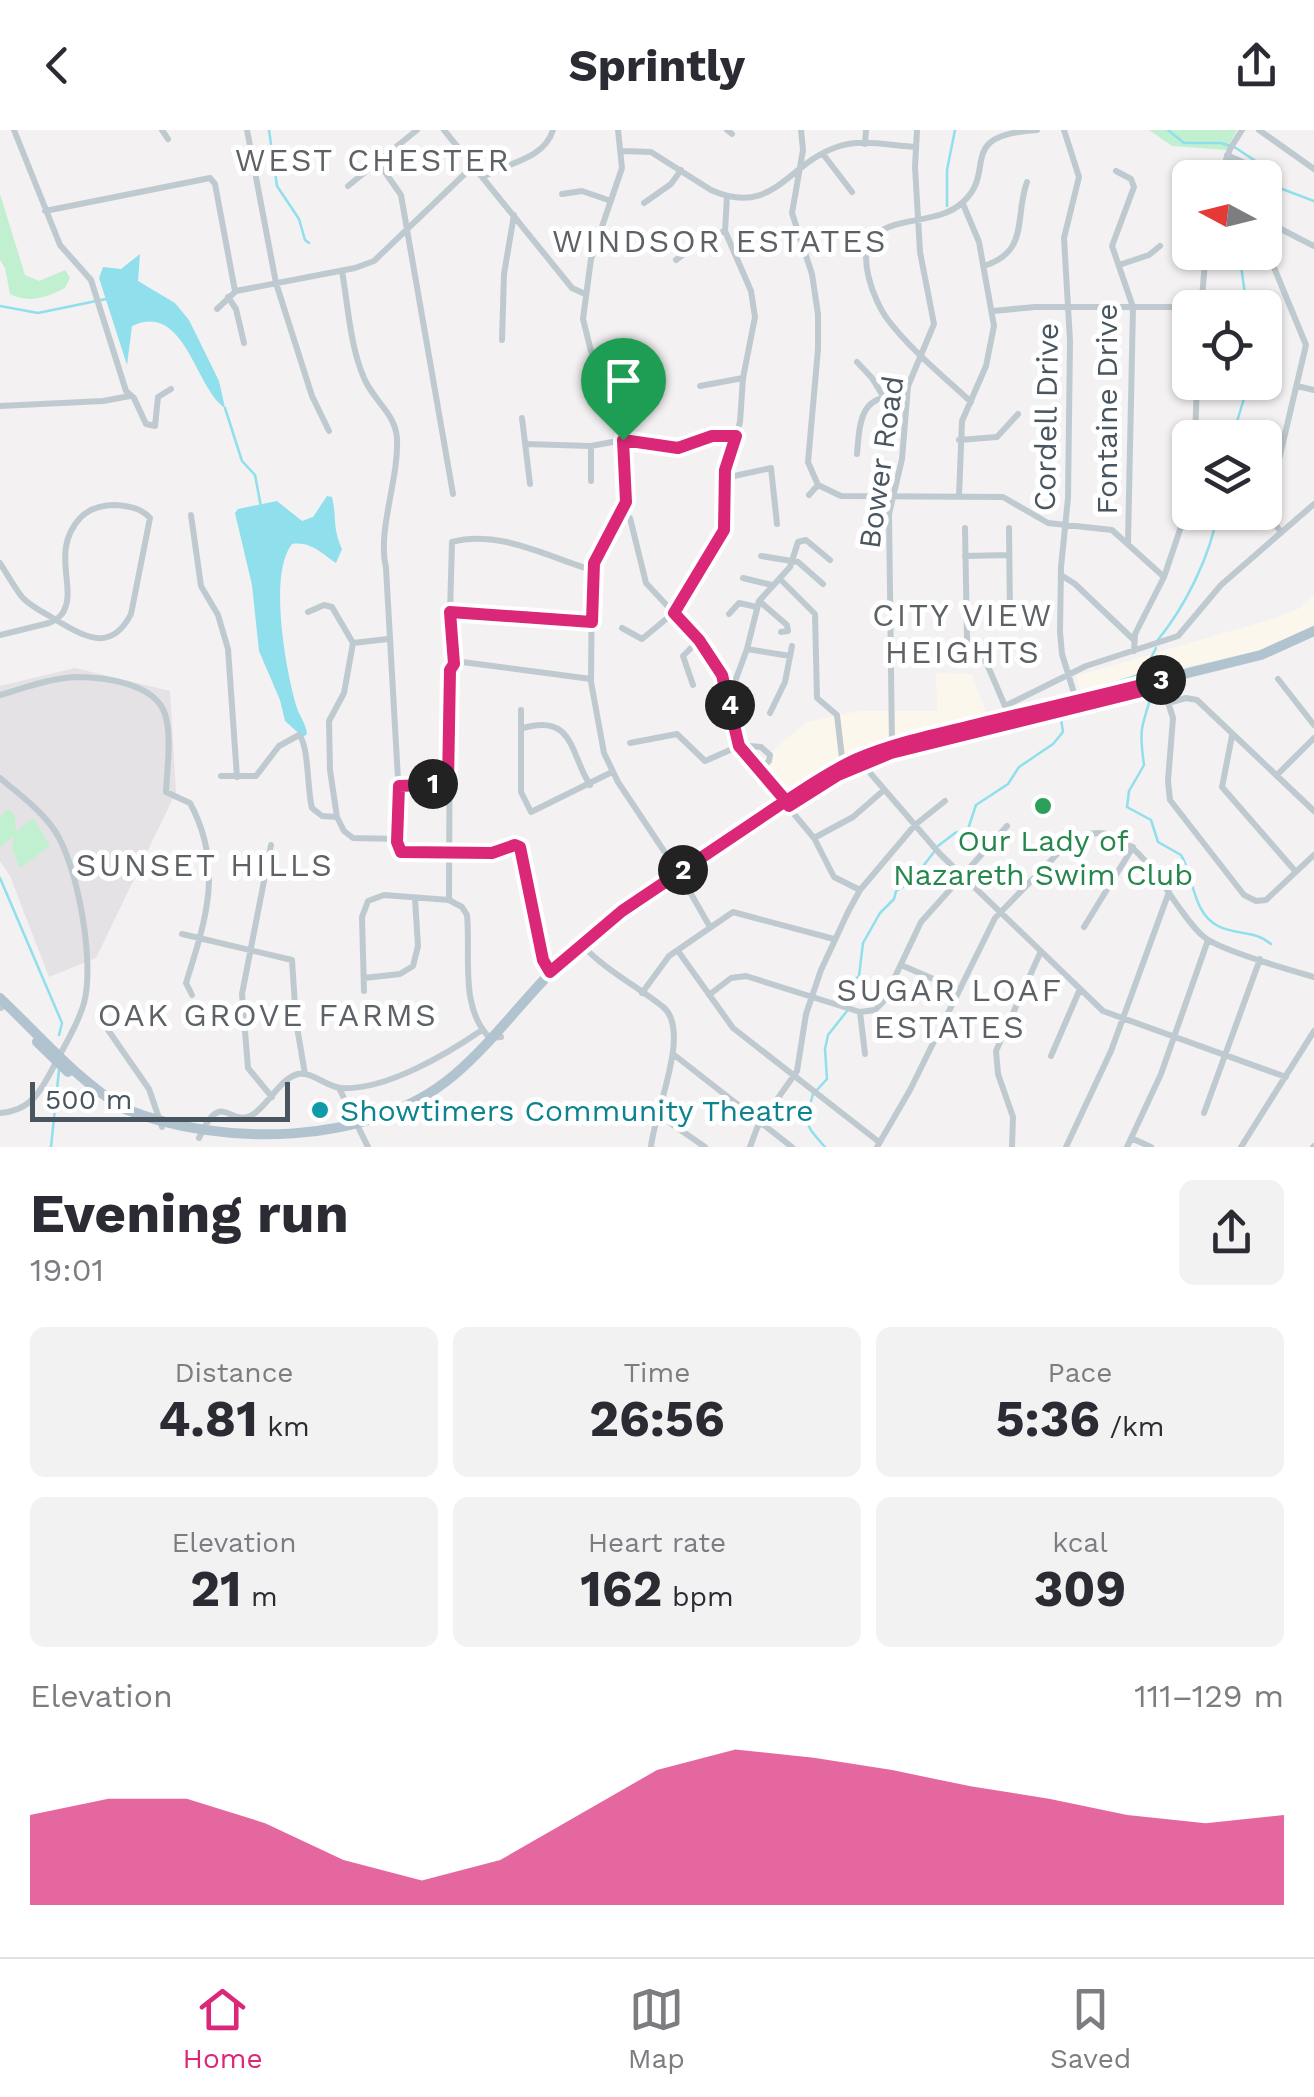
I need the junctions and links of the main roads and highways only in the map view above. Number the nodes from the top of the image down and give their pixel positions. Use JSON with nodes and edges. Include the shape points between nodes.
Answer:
{"nodes":[{"id":1,"x":1314,"y":635,"type":"edge"},
{"id":2,"x":1078,"y":703,"type":"junction"},
{"id":3,"x":862,"y":760,"type":"junction"},
{"id":4,"x":787,"y":804,"type":"junction"},
{"id":5,"x":681,"y":875,"type":"junction"},
{"id":6,"x":582,"y":946,"type":"junction"},
{"id":7,"x":0,"y":998,"type":"edge"},
{"id":8,"x":0,"y":1008,"type":"edge"},
{"id":9,"x":491,"y":1035,"type":"junction"},
{"id":10,"x":58,"y":1058,"type":"junction"},
{"id":11,"x":360,"y":1130,"type":"junction"},
{"id":12,"x":173,"y":1137,"type":"dead end"},
{"id":13,"x":198,"y":1142,"type":"edge"},
{"id":14,"x":275,"y":1147,"type":"edge"}],
"edges":[{"from":1,"to":2,"type":"main road"},
{"from":2,"to":3,"type":"main road"},
{"from":2,"to":3,"type":"main road","via":[[892,746]]},
{"from":3,"to":4,"type":"main road"},
{"from":3,"to":4,"type":"main road"},
{"from":4,"to":5,"type":"main road"},
{"from":4,"to":5,"type":"main road"},
{"from":5,"to":6,"type":"main road"},
{"from":6,"to":9,"type":"main road"},
{"from":6,"to":9,"type":"main road"},
{"from":7,"to":10,"type":"main road"},
{"from":8,"to":10,"type":"main road"},
{"from":9,"to":11,"type":"main road","via":[[428,1094]]},
{"from":10,"to":12,"type":"main road","via":[[108,1105]]},
{"from":10,"to":13,"type":"main road","via":[[112,1100]]},
{"from":11,"to":13,"type":"main road","via":[[268,1142]]},
{"from":11,"to":14,"type":"main road"}]}
